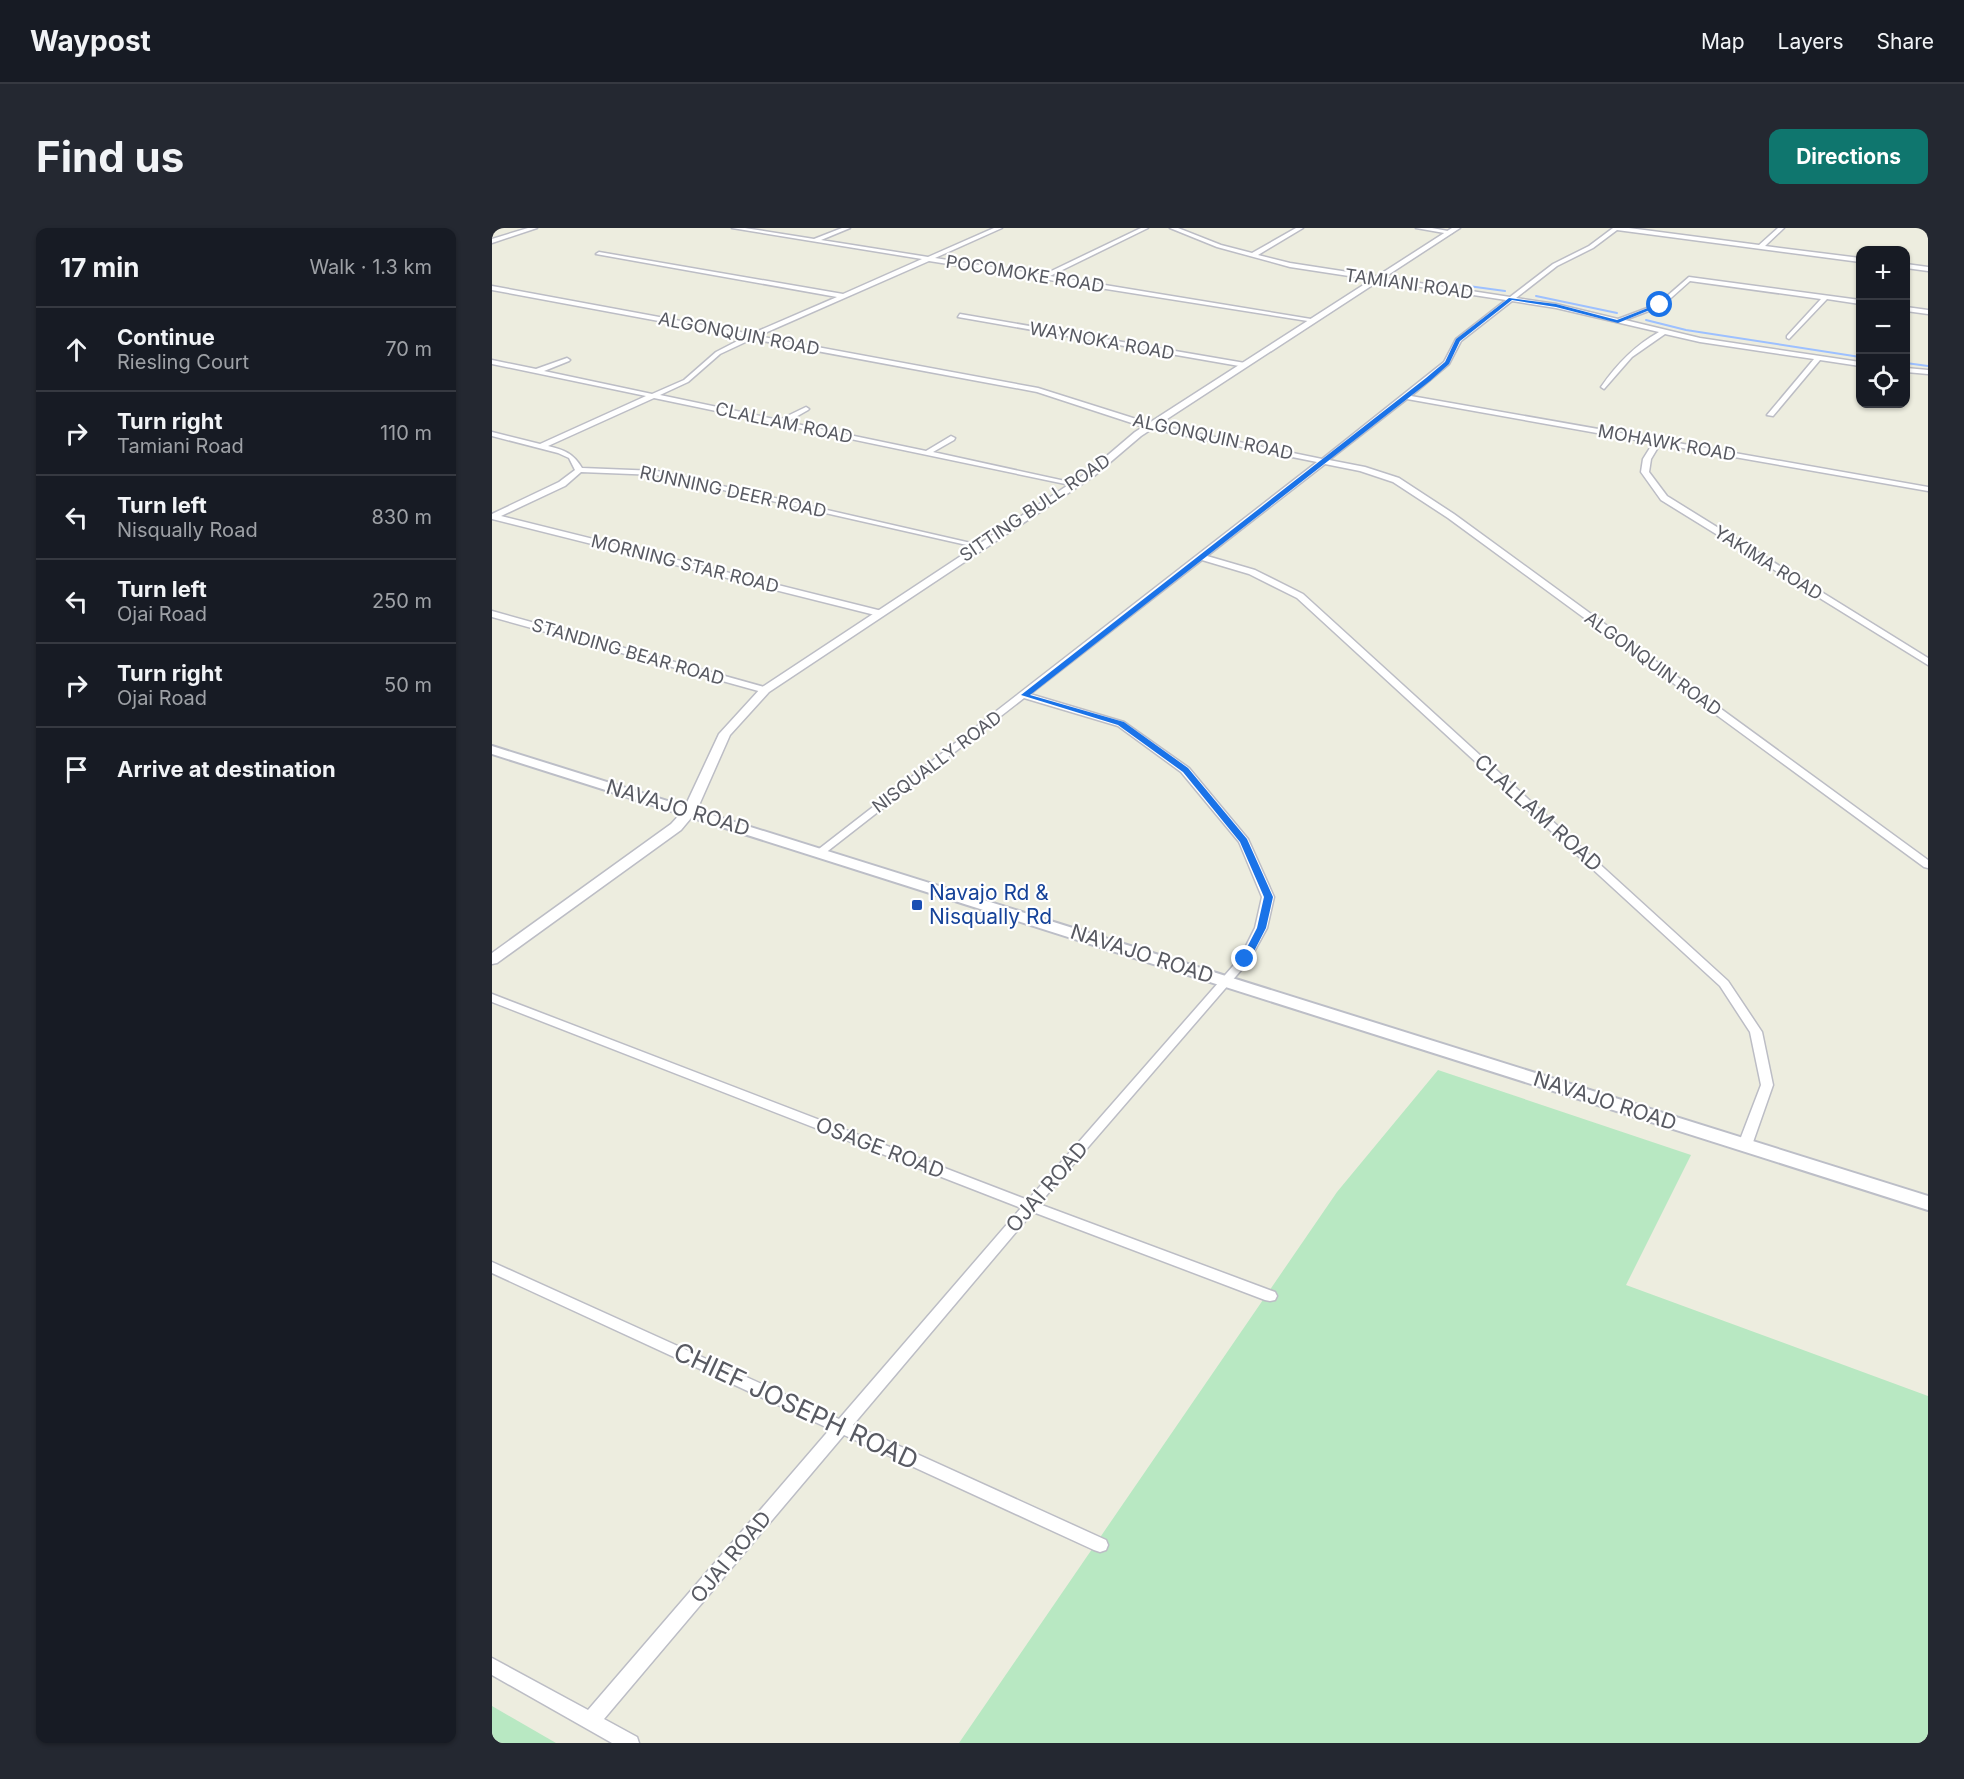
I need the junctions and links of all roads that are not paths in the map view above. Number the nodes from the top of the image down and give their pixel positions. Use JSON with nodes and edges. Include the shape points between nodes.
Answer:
{"nodes":[{"id":1,"x":534,"y":228,"type":"edge"},
{"id":2,"x":735,"y":228,"type":"edge"},
{"id":3,"x":847,"y":228,"type":"edge"},
{"id":4,"x":999,"y":228,"type":"edge"},
{"id":5,"x":1145,"y":228,"type":"edge"},
{"id":6,"x":1173,"y":228,"type":"edge"},
{"id":7,"x":1300,"y":228,"type":"edge"},
{"id":8,"x":1419,"y":228,"type":"edge"},
{"id":9,"x":1616,"y":228,"type":"edge"},
{"id":10,"x":1781,"y":228,"type":"edge"},
{"id":11,"x":1454,"y":230,"type":"edge"},
{"id":12,"x":492,"y":241,"type":"edge"},
{"id":13,"x":815,"y":241,"type":"junction"},
{"id":14,"x":1761,"y":246,"type":"junction"},
{"id":15,"x":599,"y":254,"type":"dead end"},
{"id":16,"x":1251,"y":256,"type":"junction"},
{"id":17,"x":929,"y":259,"type":"junction"},
{"id":18,"x":1856,"y":259,"type":"edge"},
{"id":19,"x":1923,"y":262,"type":"dead end"},
{"id":20,"x":1910,"y":267,"type":"edge"},
{"id":21,"x":1919,"y":268,"type":"junction"},
{"id":22,"x":1928,"y":269,"type":"edge"},
{"id":23,"x":1044,"y":277,"type":"junction"},
{"id":24,"x":1378,"y":279,"type":"junction"},
{"id":25,"x":492,"y":288,"type":"edge"},
{"id":26,"x":844,"y":296,"type":"junction"},
{"id":27,"x":1826,"y":297,"type":"junction"},
{"id":28,"x":1511,"y":299,"type":"junction"},
{"id":29,"x":1856,"y":301,"type":"edge"},
{"id":30,"x":1910,"y":310,"type":"edge"},
{"id":31,"x":1928,"y":312,"type":"edge"},
{"id":32,"x":960,"y":316,"type":"dead end"},
{"id":33,"x":1314,"y":320,"type":"junction"},
{"id":34,"x":1618,"y":321,"type":"junction"},
{"id":35,"x":1664,"y":332,"type":"junction"},
{"id":36,"x":753,"y":336,"type":"junction"},
{"id":37,"x":1789,"y":337,"type":"dead end"},
{"id":38,"x":1818,"y":358,"type":"junction"},
{"id":39,"x":567,"y":360,"type":"dead end"},
{"id":40,"x":492,"y":362,"type":"edge"},
{"id":41,"x":1856,"y":363,"type":"edge"},
{"id":42,"x":1245,"y":365,"type":"junction"},
{"id":43,"x":1910,"y":370,"type":"edge"},
{"id":44,"x":537,"y":371,"type":"junction"},
{"id":45,"x":1928,"y":372,"type":"edge"},
{"id":46,"x":1604,"y":387,"type":"dead end"},
{"id":47,"x":654,"y":397,"type":"junction"},
{"id":48,"x":1406,"y":397,"type":"junction"},
{"id":49,"x":806,"y":409,"type":"dead end"},
{"id":50,"x":1771,"y":415,"type":"dead end"},
{"id":51,"x":780,"y":423,"type":"junction"},
{"id":52,"x":1150,"y":426,"type":"junction"},
{"id":53,"x":492,"y":434,"type":"edge"},
{"id":54,"x":951,"y":438,"type":"dead end"},
{"id":55,"x":1657,"y":442,"type":"junction"},
{"id":56,"x":543,"y":446,"type":"junction"},
{"id":57,"x":927,"y":453,"type":"junction"},
{"id":58,"x":1324,"y":460,"type":"junction"},
{"id":59,"x":579,"y":470,"type":"junction"},
{"id":60,"x":1076,"y":484,"type":"junction"},
{"id":61,"x":1928,"y":489,"type":"edge"},
{"id":62,"x":493,"y":517,"type":"edge"},
{"id":63,"x":980,"y":546,"type":"junction"},
{"id":64,"x":1201,"y":557,"type":"junction"},
{"id":65,"x":879,"y":613,"type":"junction"},
{"id":66,"x":492,"y":614,"type":"edge"},
{"id":67,"x":1928,"y":662,"type":"edge"},
{"id":68,"x":765,"y":690,"type":"junction"},
{"id":69,"x":1024,"y":695,"type":"junction"},
{"id":70,"x":492,"y":750,"type":"edge"},
{"id":71,"x":689,"y":812,"type":"junction"},
{"id":72,"x":820,"y":852,"type":"junction"},
{"id":73,"x":1928,"y":865,"type":"edge"},
{"id":74,"x":492,"y":960,"type":"edge"},
{"id":75,"x":1226,"y":981,"type":"junction"},
{"id":76,"x":492,"y":998,"type":"edge"},
{"id":77,"x":1746,"y":1145,"type":"junction"},
{"id":78,"x":1928,"y":1203,"type":"edge"},
{"id":79,"x":1030,"y":1206,"type":"junction"},
{"id":80,"x":492,"y":1267,"type":"edge"},
{"id":81,"x":1270,"y":1296,"type":"dead end"},
{"id":82,"x":841,"y":1427,"type":"junction"},
{"id":83,"x":1100,"y":1545,"type":"dead end"},
{"id":84,"x":492,"y":1665,"type":"edge"},
{"id":85,"x":591,"y":1721,"type":"junction"},
{"id":86,"x":630,"y":1743,"type":"edge"}],
"edges":[{"from":1,"to":12,"type":"street"},
{"from":2,"to":13,"type":"street","name":"POCOMOKE ROAD"},
{"from":3,"to":13,"type":"street"},
{"from":4,"to":17,"type":"street"},
{"from":5,"to":23,"type":"street"},
{"from":6,"to":16,"type":"street","name":"TAMIANI ROAD"},
{"from":7,"to":16,"type":"street"},
{"from":8,"to":11,"type":"street"},
{"from":9,"to":14,"type":"street"},
{"from":9,"to":28,"type":"street","name":"NISQUALLY ROAD","via":[[1581,253],[1555,265]]},
{"from":10,"to":14,"type":"street"},
{"from":11,"to":24,"type":"street","name":"SITTING BULL ROAD"},
{"from":13,"to":17,"type":"street","name":"POCOMOKE ROAD"},
{"from":14,"to":18,"type":"street"},
{"from":15,"to":26,"type":"street"},
{"from":16,"to":24,"type":"street","name":"TAMIANI ROAD"},
{"from":17,"to":23,"type":"street","name":"POCOMOKE ROAD"},
{"from":17,"to":26,"type":"street"},
{"from":19,"to":21,"type":"street"},
{"from":20,"to":21,"type":"street"},
{"from":21,"to":22,"type":"street"},
{"from":23,"to":33,"type":"street","name":"POCOMOKE ROAD"},
{"from":24,"to":28,"type":"street","name":"TAMIANI ROAD"},
{"from":24,"to":33,"type":"street","name":"SITTING BULL ROAD"},
{"from":25,"to":36,"type":"street","name":"ALGONQUIN ROAD"},
{"from":26,"to":36,"type":"street"},
{"from":27,"to":29,"type":"street"},
{"from":27,"to":34,"type":"street","via":[[1689,279],[1660,305]]},
{"from":27,"to":37,"type":"street"},
{"from":28,"to":34,"type":"street","name":"TAMIANI ROAD"},
{"from":28,"to":48,"type":"street","name":"NISQUALLY ROAD","via":[[1458,340],[1447,363]]},
{"from":30,"to":31,"type":"street"},
{"from":32,"to":42,"type":"street","name":"WAYNOKA ROAD"},
{"from":33,"to":42,"type":"street","name":"SITTING BULL ROAD"},
{"from":34,"to":35,"type":"street","name":"TAMIANI ROAD"},
{"from":35,"to":38,"type":"street","name":"TAMIANI ROAD"},
{"from":35,"to":46,"type":"street","via":[[1622,360]]},
{"from":36,"to":47,"type":"street","via":[[717,353],[686,381]]},
{"from":36,"to":52,"type":"street","name":"ALGONQUIN ROAD","via":[[1038,390]]},
{"from":38,"to":41,"type":"street","name":"TAMIANI ROAD"},
{"from":38,"to":50,"type":"street"},
{"from":39,"to":44,"type":"street"},
{"from":40,"to":44,"type":"street","name":"CLALLAM ROAD"},
{"from":42,"to":52,"type":"street","name":"SITTING BULL ROAD"},
{"from":43,"to":45,"type":"street"},
{"from":44,"to":47,"type":"street","name":"CLALLAM ROAD"},
{"from":47,"to":51,"type":"street","name":"CLALLAM ROAD"},
{"from":47,"to":56,"type":"street"},
{"from":48,"to":55,"type":"street","name":"MOHAWK ROAD"},
{"from":48,"to":58,"type":"street","name":"NISQUALLY ROAD"},
{"from":49,"to":51,"type":"street"},
{"from":51,"to":57,"type":"street","name":"CLALLAM ROAD"},
{"from":52,"to":58,"type":"street","name":"ALGONQUIN ROAD"},
{"from":52,"to":60,"type":"street","name":"SITTING BULL ROAD"},
{"from":53,"to":56,"type":"street"},
{"from":54,"to":57,"type":"street"},
{"from":55,"to":61,"type":"street","name":"MOHAWK ROAD"},
{"from":55,"to":67,"type":"street","name":"YAKIMA ROAD","via":[[1645,472],[1664,498]]},
{"from":56,"to":59,"type":"street","via":[[572,457]]},
{"from":57,"to":60,"type":"street","name":"CLALLAM ROAD"},
{"from":58,"to":64,"type":"street","name":"NISQUALLY ROAD"},
{"from":58,"to":73,"type":"street","name":"ALGONQUIN ROAD","via":[[1396,480],[1451,516]]},
{"from":59,"to":62,"type":"street","via":[[562,484]]},
{"from":59,"to":63,"type":"street","name":"RUNNING DEER ROAD","via":[[657,473]]},
{"from":60,"to":63,"type":"street","name":"SITTING BULL ROAD"},
{"from":62,"to":65,"type":"street","name":"MORNING STAR ROAD"},
{"from":63,"to":65,"type":"street","name":"SITTING BULL ROAD"},
{"from":64,"to":69,"type":"street","name":"NISQUALLY ROAD"},
{"from":64,"to":77,"type":"street","name":"CLALLAM ROAD","via":[[1280,582],[1300,596],[1724,984],[1756,1032],[1767,1085]]},
{"from":65,"to":68,"type":"street","name":"SITTING BULL ROAD"},
{"from":66,"to":68,"type":"street","name":"STANDING BEAR ROAD"},
{"from":68,"to":71,"type":"street","name":"SITTING BULL ROAD","via":[[717,746]]},
{"from":69,"to":72,"type":"street","name":"NISQUALLY ROAD"},
{"from":69,"to":75,"type":"street","name":"OJAI ROAD","via":[[1121,724],[1185,770],[1244,841],[1268,897],[1261,928],[1245,959]]},
{"from":70,"to":71,"type":"main road","name":"NAVAJO ROAD"},
{"from":71,"to":72,"type":"main road","name":"NAVAJO ROAD"},
{"from":71,"to":74,"type":"street","via":[[631,861]]},
{"from":72,"to":75,"type":"main road","name":"NAVAJO ROAD"},
{"from":75,"to":77,"type":"main road","name":"NAVAJO ROAD"},
{"from":75,"to":79,"type":"street","name":"OJAI ROAD"},
{"from":76,"to":79,"type":"street","name":"OSAGE ROAD"},
{"from":77,"to":78,"type":"main road","name":"NAVAJO ROAD"},
{"from":79,"to":81,"type":"street","name":"OSAGE ROAD"},
{"from":79,"to":82,"type":"street","name":"OJAI ROAD"},
{"from":80,"to":82,"type":"street","name":"CHIEF JOSEPH ROAD"},
{"from":82,"to":83,"type":"street","name":"CHIEF JOSEPH ROAD"},
{"from":82,"to":85,"type":"street","name":"OJAI ROAD"},
{"from":84,"to":85,"type":"street"},
{"from":85,"to":86,"type":"street"}]}
